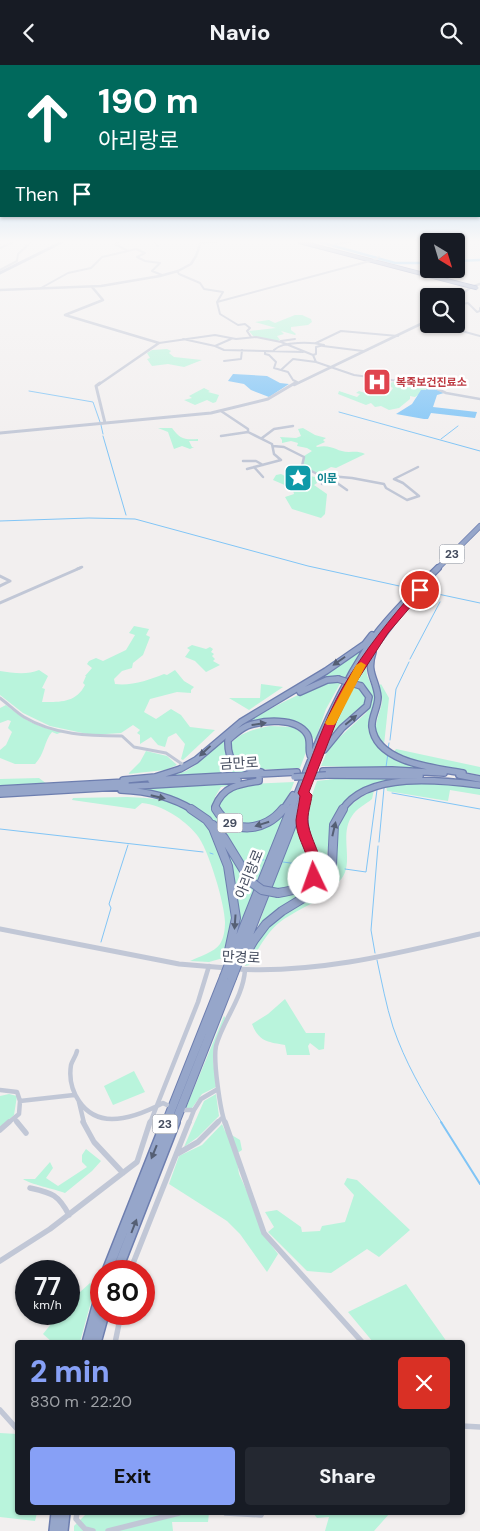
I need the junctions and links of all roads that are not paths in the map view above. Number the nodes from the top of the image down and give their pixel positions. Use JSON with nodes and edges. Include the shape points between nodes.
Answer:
{"nodes":[{"id":1,"x":77,"y":310,"type":"edge"},
{"id":2,"x":219,"y":310,"type":"edge"},
{"id":3,"x":420,"y":325,"type":"edge"},
{"id":4,"x":465,"y":332,"type":"edge"},
{"id":5,"x":398,"y":336,"type":"junction"},
{"id":6,"x":480,"y":336,"type":"edge"},
{"id":7,"x":251,"y":337,"type":"junction"},
{"id":8,"x":181,"y":339,"type":"junction"},
{"id":9,"x":234,"y":339,"type":"junction"},
{"id":10,"x":295,"y":339,"type":"dead end"},
{"id":11,"x":279,"y":341,"type":"junction"},
{"id":12,"x":159,"y":343,"type":"junction"},
{"id":13,"x":316,"y":343,"type":"junction"},
{"id":14,"x":323,"y":345,"type":"junction"},
{"id":15,"x":215,"y":346,"type":"junction"},
{"id":16,"x":287,"y":346,"type":"junction"},
{"id":17,"x":241,"y":350,"type":"junction"},
{"id":18,"x":274,"y":350,"type":"junction"},
{"id":19,"x":265,"y":351,"type":"junction"},
{"id":20,"x":363,"y":351,"type":"junction"},
{"id":21,"x":303,"y":352,"type":"junction"},
{"id":22,"x":313,"y":355,"type":"junction"},
{"id":23,"x":224,"y":361,"type":"dead end"},
{"id":24,"x":316,"y":361,"type":"junction"},
{"id":25,"x":330,"y":367,"type":"junction"},
{"id":26,"x":282,"y":369,"type":"junction"},
{"id":27,"x":297,"y":382,"type":"junction"},
{"id":28,"x":480,"y":399,"type":"edge"},
{"id":29,"x":221,"y":411,"type":"junction"},
{"id":30,"x":105,"y":423,"type":"junction"},
{"id":31,"x":293,"y":427,"type":"dead end"},
{"id":32,"x":248,"y":432,"type":"junction"},
{"id":33,"x":0,"y":433,"type":"edge"},
{"id":34,"x":221,"y":436,"type":"dead end"},
{"id":35,"x":262,"y":438,"type":"junction"},
{"id":36,"x":273,"y":446,"type":"junction"},
{"id":37,"x":243,"y":461,"type":"dead end"},
{"id":38,"x":263,"y":465,"type":"junction"},
{"id":39,"x":254,"y":467,"type":"junction"},
{"id":40,"x":418,"y":467,"type":"dead end"},
{"id":41,"x":247,"y":469,"type":"dead end"},
{"id":42,"x":264,"y":477,"type":"dead end"},
{"id":43,"x":330,"y":478,"type":"junction"},
{"id":44,"x":334,"y":481,"type":"junction"},
{"id":45,"x":322,"y":484,"type":"dead end"},
{"id":46,"x":346,"y":490,"type":"dead end"},
{"id":47,"x":480,"y":526,"type":"edge"},
{"id":48,"x":480,"y":531,"type":"edge"},
{"id":49,"x":82,"y":567,"type":"dead end"},
{"id":50,"x":0,"y":576,"type":"edge"},
{"id":51,"x":426,"y":581,"type":"junction"},
{"id":52,"x":0,"y":586,"type":"edge"},
{"id":53,"x":410,"y":598,"type":"junction"},
{"id":54,"x":0,"y":603,"type":"edge"},
{"id":55,"x":378,"y":633,"type":"junction"},
{"id":56,"x":371,"y":650,"type":"junction"},
{"id":57,"x":338,"y":679,"type":"joint"},
{"id":58,"x":361,"y":686,"type":"joint"},
{"id":59,"x":0,"y":697,"type":"edge"},
{"id":60,"x":250,"y":717,"type":"junction"},
{"id":61,"x":320,"y":751,"type":"junction"},
{"id":62,"x":311,"y":757,"type":"junction"},
{"id":63,"x":182,"y":764,"type":"dead end"},
{"id":64,"x":324,"y":773,"type":"junction"},
{"id":65,"x":272,"y":774,"type":"junction"},
{"id":66,"x":296,"y":774,"type":"junction"},
{"id":67,"x":461,"y":775,"type":"junction"},
{"id":68,"x":260,"y":778,"type":"junction"},
{"id":69,"x":480,"y":779,"type":"edge"},
{"id":70,"x":123,"y":782,"type":"junction"},
{"id":71,"x":394,"y":782,"type":"joint"},
{"id":72,"x":480,"y":784,"type":"edge"},
{"id":73,"x":0,"y":789,"type":"edge"},
{"id":74,"x":94,"y":789,"type":"junction"},
{"id":75,"x":370,"y":789,"type":"joint"},
{"id":76,"x":300,"y":793,"type":"junction"},
{"id":77,"x":0,"y":794,"type":"edge"},
{"id":78,"x":208,"y":821,"type":"junction"},
{"id":79,"x":0,"y":929,"type":"edge"},
{"id":80,"x":480,"y":935,"type":"edge"},
{"id":81,"x":235,"y":959,"type":"junction"},
{"id":82,"x":209,"y":966,"type":"junction"},
{"id":83,"x":245,"y":970,"type":"junction"},
{"id":84,"x":228,"y":978,"type":"junction"},
{"id":85,"x":76,"y":1051,"type":"dead end"},
{"id":86,"x":218,"y":1089,"type":"junction"},
{"id":87,"x":0,"y":1090,"type":"edge"},
{"id":88,"x":74,"y":1095,"type":"junction"},
{"id":89,"x":20,"y":1101,"type":"junction"},
{"id":90,"x":79,"y":1103,"type":"junction"},
{"id":91,"x":167,"y":1105,"type":"dead end"},
{"id":92,"x":155,"y":1108,"type":"junction"},
{"id":93,"x":185,"y":1110,"type":"dead end"},
{"id":94,"x":194,"y":1110,"type":"junction"},
{"id":95,"x":223,"y":1117,"type":"junction"},
{"id":96,"x":14,"y":1118,"type":"junction"},
{"id":97,"x":0,"y":1130,"type":"edge"},
{"id":98,"x":26,"y":1133,"type":"dead end"},
{"id":99,"x":176,"y":1155,"type":"junction"},
{"id":100,"x":123,"y":1173,"type":"junction"},
{"id":101,"x":30,"y":1188,"type":"dead end"},
{"id":102,"x":69,"y":1215,"type":"junction"},
{"id":103,"x":112,"y":1260,"type":"edge"},
{"id":104,"x":121,"y":1260,"type":"edge"},
{"id":105,"x":134,"y":1260,"type":"edge"},
{"id":106,"x":0,"y":1261,"type":"edge"},
{"id":107,"x":92,"y":1325,"type":"edge"},
{"id":108,"x":101,"y":1325,"type":"edge"},
{"id":109,"x":118,"y":1325,"type":"edge"},
{"id":110,"x":88,"y":1340,"type":"edge"},
{"id":111,"x":97,"y":1340,"type":"edge"},
{"id":112,"x":116,"y":1340,"type":"edge"},
{"id":113,"x":360,"y":1340,"type":"edge"},
{"id":114,"x":0,"y":1410,"type":"edge"},
{"id":115,"x":465,"y":1426,"type":"edge"},
{"id":116,"x":15,"y":1427,"type":"edge"},
{"id":117,"x":480,"y":1427,"type":"edge"},
{"id":118,"x":56,"y":1515,"type":"edge"},
{"id":119,"x":65,"y":1515,"type":"edge"},
{"id":120,"x":77,"y":1515,"type":"edge"},
{"id":121,"x":171,"y":1515,"type":"edge"},
{"id":122,"x":54,"y":1531,"type":"edge"},
{"id":123,"x":63,"y":1531,"type":"edge"},
{"id":124,"x":93,"y":1531,"type":"edge"},
{"id":125,"x":108,"y":1531,"type":"edge"}],
"edges":[{"from":1,"to":12,"type":"street","via":[[66,315]]},
{"from":2,"to":7,"type":"street","via":[[238,325],[245,324],[250,328],[247,331]]},
{"from":3,"to":5,"type":"street"},
{"from":4,"to":6,"type":"street"},
{"from":5,"to":13,"type":"street","via":[[341,331]]},
{"from":5,"to":20,"type":"street"},
{"from":7,"to":9,"type":"street"},
{"from":7,"to":11,"type":"street"},
{"from":8,"to":9,"type":"street","via":[[215,335]]},
{"from":8,"to":12,"type":"street"},
{"from":8,"to":15,"type":"street"},
{"from":9,"to":15,"type":"street"},
{"from":9,"to":17,"type":"street"},
{"from":10,"to":11,"type":"street"},
{"from":11,"to":16,"type":"street"},
{"from":12,"to":30,"type":"street","via":[[96,386]]},
{"from":13,"to":14,"type":"street"},
{"from":13,"to":16,"type":"street"},
{"from":14,"to":20,"type":"street"},
{"from":14,"to":22,"type":"street","via":[[316,347]]},
{"from":15,"to":17,"type":"street","via":[[224,350]]},
{"from":16,"to":18,"type":"street","via":[[278,346]]},
{"from":16,"to":21,"type":"street"},
{"from":17,"to":19,"type":"street"},
{"from":17,"to":23,"type":"street","via":[[241,359]]},
{"from":18,"to":19,"type":"street"},
{"from":18,"to":21,"type":"street"},
{"from":19,"to":26,"type":"street","via":[[276,362],[274,368]]},
{"from":20,"to":25,"type":"street"},
{"from":21,"to":22,"type":"street"},
{"from":22,"to":24,"type":"street"},
{"from":24,"to":25,"type":"street"},
{"from":24,"to":26,"type":"street","via":[[294,359]]},
{"from":25,"to":27,"type":"street"},
{"from":25,"to":28,"type":"street","via":[[364,377],[427,384],[446,393]]},
{"from":26,"to":27,"type":"street"},
{"from":27,"to":29,"type":"street","via":[[276,397]]},
{"from":29,"to":30,"type":"street"},
{"from":29,"to":32,"type":"street"},
{"from":30,"to":33,"type":"street"},
{"from":31,"to":35,"type":"street","via":[[274,429]]},
{"from":32,"to":34,"type":"street"},
{"from":32,"to":35,"type":"street"},
{"from":35,"to":36,"type":"street"},
{"from":36,"to":38,"type":"street","via":[[274,454],[281,460]]},
{"from":36,"to":43,"type":"street","via":[[284,447],[304,457],[305,469]]},
{"from":37,"to":38,"type":"street","via":[[256,461]]},
{"from":38,"to":39,"type":"street"},
{"from":39,"to":41,"type":"street"},
{"from":39,"to":42,"type":"street"},
{"from":40,"to":43,"type":"street","via":[[394,479],[419,496],[408,500],[384,484]]},
{"from":43,"to":44,"type":"street"},
{"from":44,"to":45,"type":"street"},
{"from":44,"to":46,"type":"street"},
{"from":47,"to":51,"type":"highway","name":"아리랑로","number":"23"},
{"from":48,"to":51,"type":"highway","name":"아리랑로","number":"23"},
{"from":49,"to":54,"type":"street"},
{"from":50,"to":52,"type":"street","via":[[10,581]]},
{"from":51,"to":53,"type":"highway","name":"아리랑로","number":"23"},
{"from":53,"to":55,"type":"highway","name":"아리랑로","number":"23"},
{"from":53,"to":56,"type":"highway","name":"아리랑로","number":"23"},
{"from":55,"to":60,"type":"highway","one_way":true,"via":[[373,633],[365,644],[326,671]]},
{"from":55,"to":62,"type":"highway","name":"아리랑로","number":"23","via":[[336,700]]},
{"from":56,"to":61,"type":"highway","name":"아리랑로","number":"23","via":[[348,687]]},
{"from":56,"to":67,"type":"highway","via":[[368,664],[378,699],[371,729],[378,743],[397,758],[463,773]]},
{"from":57,"to":58,"type":"highway","bridge":true},
{"from":57,"to":60,"type":"highway","via":[[304,689]]},
{"from":61,"to":58,"type":"highway","one_way":true,"via":[[367,707],[369,697]]},
{"from":59,"to":63,"type":"street","via":[[24,717],[50,729],[89,736],[122,736],[134,747],[166,753]]},
{"from":60,"to":70,"type":"highway","one_way":true,"via":[[180,769]]},
{"from":61,"to":76,"type":"highway","name":"아리랑로","number":"23"},
{"from":65,"to":62,"type":"highway","one_way":true,"via":[[235,765],[229,758],[228,740],[250,725],[266,722],[297,725],[310,737]]},
{"from":62,"to":76,"type":"highway","name":"아리랑로","number":"23"},
{"from":64,"to":66,"type":"highway","name":"금만로","bridge":true},
{"from":64,"to":67,"type":"highway","name":"금만로","via":[[392,770]]},
{"from":64,"to":72,"type":"highway","name":"금만로","via":[[446,777]]},
{"from":65,"to":66,"type":"highway","name":"금만로"},
{"from":65,"to":70,"type":"highway","name":"금만로"},
{"from":66,"to":68,"type":"highway","name":"금만로","number":"29"},
{"from":67,"to":69,"type":"highway","name":"금만로"},
{"from":68,"to":74,"type":"highway","name":"금만로"},
{"from":76,"to":68,"type":"highway","number":"29","one_way":true,"via":[[292,795],[274,819],[259,826],[243,827],[224,820],[215,807],[220,794],[232,785],[259,781]]},
{"from":70,"to":73,"type":"highway","name":"금만로"},
{"from":71,"to":72,"type":"highway","via":[[429,780]]},
{"from":71,"to":75,"type":"highway"},
{"from":74,"to":77,"type":"highway","name":"금만로"},
{"from":74,"to":78,"type":"highway","one_way":true,"via":[[162,797],[192,807]]},
{"from":81,"to":75,"type":"highway","one_way":true,"via":[[244,957],[261,929],[274,917],[314,891],[327,877],[333,858],[332,836],[337,819],[350,802]]},
{"from":76,"to":78,"type":"highway","bridge":true,"via":[[306,795],[302,821],[316,869],[308,884],[294,891],[262,890],[251,882],[242,873],[223,833]]},
{"from":76,"to":81,"type":"highway","name":"아리랑로","number":"23"},
{"from":78,"to":81,"type":"highway","one_way":true,"via":[[226,859],[236,926],[228,955]]},
{"from":79,"to":82,"type":"street","name":"만경로","via":[[179,964]]},
{"from":80,"to":83,"type":"street","name":"만경로","via":[[345,963]]},
{"from":81,"to":84,"type":"highway","name":"아리랑로","number":"23","bridge":true},
{"from":82,"to":83,"type":"street","name":"만경로"},
{"from":82,"to":92,"type":"street","via":[[198,1002]]},
{"from":83,"to":86,"type":"street","via":[[244,983],[216,1047]]},
{"from":84,"to":103,"type":"highway","name":"아리랑로","number":"23","one_way":true},
{"from":104,"to":84,"type":"highway","name":"아리랑로","number":"23","one_way":true},
{"from":85,"to":88,"type":"street","via":[[71,1064]]},
{"from":86,"to":94,"type":"street","via":[[201,1099]]},
{"from":86,"to":95,"type":"street"},
{"from":87,"to":89,"type":"street","via":[[17,1092]]},
{"from":88,"to":89,"type":"street"},
{"from":88,"to":90,"type":"street"},
{"from":89,"to":96,"type":"street","via":[[19,1114]]},
{"from":90,"to":92,"type":"street","via":[[109,1119]]},
{"from":90,"to":100,"type":"street","via":[[92,1141]]},
{"from":91,"to":92,"type":"street","via":[[163,1103]]},
{"from":92,"to":100,"type":"street","via":[[137,1162]]},
{"from":93,"to":94,"type":"street"},
{"from":94,"to":99,"type":"street"},
{"from":95,"to":99,"type":"street","via":[[198,1142]]},
{"from":95,"to":113,"type":"street","via":[[264,1233]]},
{"from":96,"to":97,"type":"street"},
{"from":96,"to":98,"type":"street"},
{"from":99,"to":105,"type":"street"},
{"from":100,"to":102,"type":"street"},
{"from":101,"to":102,"type":"street","via":[[60,1197]]},
{"from":102,"to":106,"type":"street"},
{"from":107,"to":110,"type":"highway"},
{"from":108,"to":111,"type":"highway"},
{"from":109,"to":112,"type":"street"},
{"from":114,"to":116,"type":"street"},
{"from":115,"to":117,"type":"street"},
{"from":118,"to":122,"type":"highway"},
{"from":119,"to":123,"type":"highway"},
{"from":120,"to":124,"type":"street","via":[[76,1519],[85,1529]]},
{"from":121,"to":125,"type":"street"}]}
